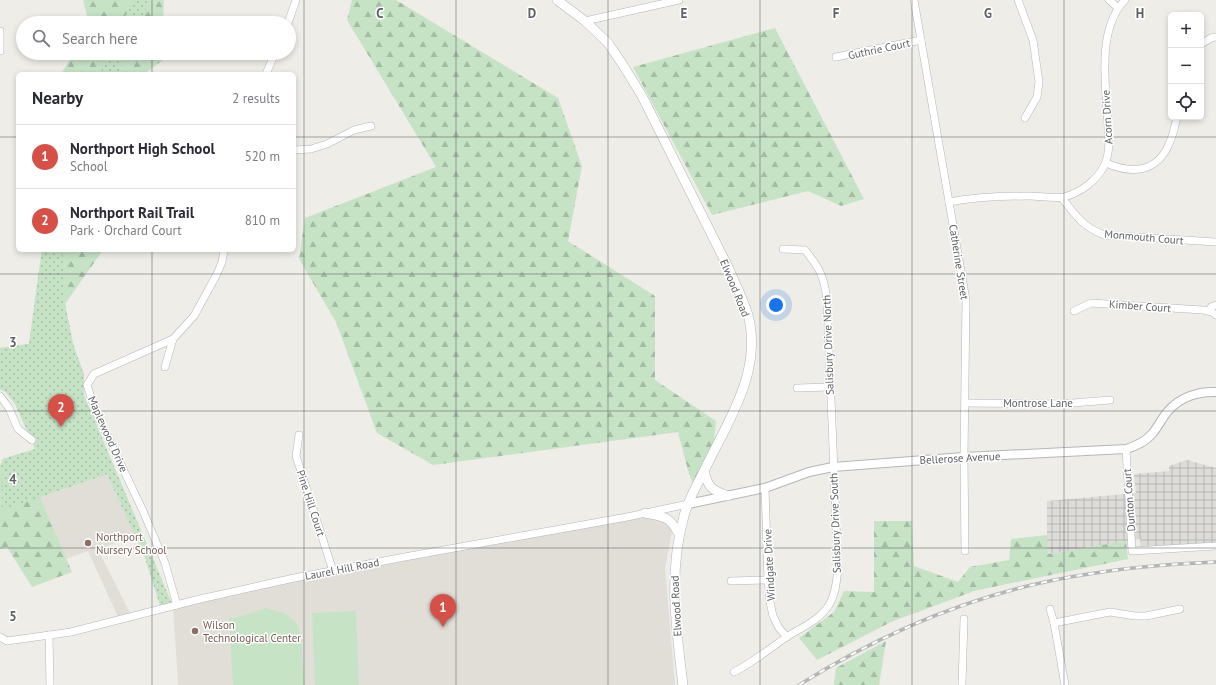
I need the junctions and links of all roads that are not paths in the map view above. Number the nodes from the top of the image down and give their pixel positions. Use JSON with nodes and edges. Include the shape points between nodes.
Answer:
{"nodes":[{"id":1,"x":296,"y":0,"type":"edge"},
{"id":2,"x":557,"y":0,"type":"edge"},
{"id":3,"x":679,"y":0,"type":"edge"},
{"id":4,"x":914,"y":0,"type":"edge"},
{"id":5,"x":1018,"y":0,"type":"edge"},
{"id":6,"x":1109,"y":0,"type":"edge"},
{"id":7,"x":1125,"y":0,"type":"edge"},
{"id":8,"x":1118,"y":8,"type":"junction"},
{"id":9,"x":290,"y":16,"type":"edge"},
{"id":10,"x":585,"y":21,"type":"junction"},
{"id":11,"x":0,"y":31,"type":"edge"},
{"id":12,"x":1216,"y":37,"type":"edge"},
{"id":13,"x":921,"y":40,"type":"junction"},
{"id":14,"x":1204,"y":42,"type":"edge"},
{"id":15,"x":0,"y":51,"type":"edge"},
{"id":16,"x":836,"y":57,"type":"dead end"},
{"id":17,"x":272,"y":60,"type":"edge"},
{"id":18,"x":267,"y":72,"type":"edge"},
{"id":19,"x":1025,"y":118,"type":"dead end"},
{"id":20,"x":1176,"y":120,"type":"edge"},
{"id":21,"x":371,"y":126,"type":"dead end"},
{"id":22,"x":296,"y":150,"type":"edge"},
{"id":23,"x":1106,"y":163,"type":"junction"},
{"id":24,"x":1062,"y":198,"type":"junction"},
{"id":25,"x":949,"y":202,"type":"junction"},
{"id":26,"x":1216,"y":242,"type":"edge"},
{"id":27,"x":783,"y":249,"type":"dead end"},
{"id":28,"x":224,"y":252,"type":"edge"},
{"id":29,"x":1216,"y":305,"type":"edge"},
{"id":30,"x":1074,"y":311,"type":"dead end"},
{"id":31,"x":1208,"y":311,"type":"junction"},
{"id":32,"x":1216,"y":315,"type":"edge"},
{"id":33,"x":173,"y":339,"type":"junction"},
{"id":34,"x":165,"y":367,"type":"dead end"},
{"id":35,"x":830,"y":387,"type":"junction"},
{"id":36,"x":797,"y":388,"type":"dead end"},
{"id":37,"x":1216,"y":392,"type":"edge"},
{"id":38,"x":0,"y":396,"type":"edge"},
{"id":39,"x":1110,"y":400,"type":"dead end"},
{"id":40,"x":966,"y":403,"type":"junction"},
{"id":41,"x":300,"y":435,"type":"dead end"},
{"id":42,"x":32,"y":440,"type":"dead end"},
{"id":43,"x":1126,"y":449,"type":"junction"},
{"id":44,"x":964,"y":457,"type":"junction"},
{"id":45,"x":833,"y":467,"type":"junction"},
{"id":46,"x":704,"y":471,"type":"junction"},
{"id":47,"x":765,"y":488,"type":"junction"},
{"id":48,"x":728,"y":496,"type":"junction"},
{"id":49,"x":688,"y":504,"type":"junction"},
{"id":50,"x":645,"y":513,"type":"junction"},
{"id":51,"x":679,"y":534,"type":"junction"},
{"id":52,"x":1216,"y":546,"type":"edge"},
{"id":53,"x":965,"y":551,"type":"dead end"},
{"id":54,"x":333,"y":571,"type":"junction"},
{"id":55,"x":768,"y":580,"type":"junction"},
{"id":56,"x":731,"y":581,"type":"dead end"},
{"id":57,"x":177,"y":605,"type":"junction"},
{"id":58,"x":1050,"y":609,"type":"dead end"},
{"id":59,"x":1180,"y":609,"type":"dead end"},
{"id":60,"x":964,"y":619,"type":"dead end"},
{"id":61,"x":1054,"y":623,"type":"junction"},
{"id":62,"x":49,"y":635,"type":"junction"},
{"id":63,"x":787,"y":637,"type":"junction"},
{"id":64,"x":0,"y":638,"type":"edge"},
{"id":65,"x":734,"y":672,"type":"dead end"},
{"id":66,"x":50,"y":685,"type":"edge"},
{"id":67,"x":683,"y":685,"type":"edge"},
{"id":68,"x":962,"y":685,"type":"edge"},
{"id":69,"x":1065,"y":685,"type":"edge"}],
"edges":[{"from":1,"to":9,"type":"street"},
{"from":2,"to":10,"type":"main road","name":"Elwood Road"},
{"from":3,"to":10,"type":"street"},
{"from":4,"to":13,"type":"street","name":"Catherine Street"},
{"from":5,"to":19,"type":"street","via":[[1033,40],[1038,82],[1037,97]]},
{"from":6,"to":8,"type":"street"},
{"from":7,"to":8,"type":"street","name":"Acorn Drive"},
{"from":8,"to":23,"type":"street","name":"Acorn Drive","via":[[1108,38],[1104,69],[1109,146]]},
{"from":10,"to":46,"type":"main road","name":"Elwood Road","via":[[608,43],[642,96],[728,267],[748,316],[751,343],[749,372],[736,408]]},
{"from":11,"to":15,"type":"street"},
{"from":12,"to":14,"type":"street"},
{"from":13,"to":16,"type":"street","name":"Guthrie Court"},
{"from":13,"to":25,"type":"street","name":"Catherine Street"},
{"from":17,"to":18,"type":"street"},
{"from":20,"to":23,"type":"street","via":[[1170,144],[1163,156],[1150,166],[1128,170]]},
{"from":21,"to":22,"type":"street","via":[[354,130],[327,144]]},
{"from":23,"to":24,"type":"street","name":"Acorn Drive","via":[[1098,176],[1087,186]]},
{"from":24,"to":25,"type":"street","name":"Acorn Drive","via":[[987,196]]},
{"from":24,"to":26,"type":"street","name":"Monmouth Court","via":[[1080,221],[1104,235]]},
{"from":25,"to":40,"type":"street","name":"Catherine Street","via":[[966,300]]},
{"from":27,"to":35,"type":"street","name":"Salisbury Drive North","via":[[805,250],[820,271],[825,285]]},
{"from":28,"to":33,"type":"street","name":"Maplewood Drive","via":[[217,274],[194,316]]},
{"from":29,"to":31,"type":"street"},
{"from":30,"to":31,"type":"street","name":"Kimber Court","via":[[1091,303]]},
{"from":31,"to":32,"type":"street","name":"Kimber Court"},
{"from":33,"to":34,"type":"street"},
{"from":33,"to":57,"type":"street","name":"Maplewood Drive","via":[[94,374],[87,385],[96,412],[165,563]]},
{"from":35,"to":36,"type":"street"},
{"from":35,"to":45,"type":"street","name":"Salisbury Drive North"},
{"from":37,"to":43,"type":"street","name":"Bellerose Avenue","via":[[1200,393],[1178,402],[1152,434],[1140,444]]},
{"from":38,"to":42,"type":"street","via":[[9,408],[18,429]]},
{"from":39,"to":40,"type":"street","name":"Montrose Lane","via":[[1060,404]]},
{"from":40,"to":44,"type":"street","name":"Catherine Street"},
{"from":41,"to":54,"type":"street","name":"Pine Hill Court","via":[[296,456]]},
{"from":43,"to":44,"type":"street","name":"Bellerose Avenue"},
{"from":43,"to":52,"type":"street","name":"Dunton Court","via":[[1132,551]]},
{"from":44,"to":45,"type":"street","name":"Bellerose Avenue"},
{"from":44,"to":53,"type":"street","name":"Catherine Street"},
{"from":45,"to":47,"type":"street","name":"Bellerose Avenue","via":[[809,472]]},
{"from":45,"to":63,"type":"street","name":"Salisbury Drive South","via":[[838,570],[834,595],[822,614]]},
{"from":46,"to":48,"type":"main road","via":[[707,483],[713,490]]},
{"from":46,"to":49,"type":"main road","name":"Elwood Road"},
{"from":47,"to":48,"type":"street","name":"Bellerose Avenue"},
{"from":47,"to":55,"type":"street","name":"Windgate Drive"},
{"from":48,"to":49,"type":"street","name":"Bellerose Avenue"},
{"from":49,"to":50,"type":"street","name":"Laurel Hill Road"},
{"from":49,"to":51,"type":"main road","name":"Elwood Road"},
{"from":50,"to":51,"type":"main road","via":[[665,517],[673,523]]},
{"from":50,"to":54,"type":"street","name":"Laurel Hill Road"},
{"from":51,"to":67,"type":"main road","name":"Elwood Road","via":[[674,568],[674,604]]},
{"from":54,"to":57,"type":"street","name":"Laurel Hill Road"},
{"from":55,"to":56,"type":"street"},
{"from":55,"to":63,"type":"street","name":"Windgate Drive","via":[[773,616]]},
{"from":57,"to":62,"type":"street","name":"Laurel Hill Road","via":[[71,632]]},
{"from":58,"to":61,"type":"street"},
{"from":59,"to":61,"type":"street","via":[[1146,616],[1110,612]]},
{"from":60,"to":68,"type":"street"},
{"from":61,"to":69,"type":"street"},
{"from":62,"to":64,"type":"street","name":"Laurel Hill Road","via":[[7,641]]},
{"from":62,"to":66,"type":"street"},
{"from":63,"to":65,"type":"street","name":"Salisbury Drive South"}]}
